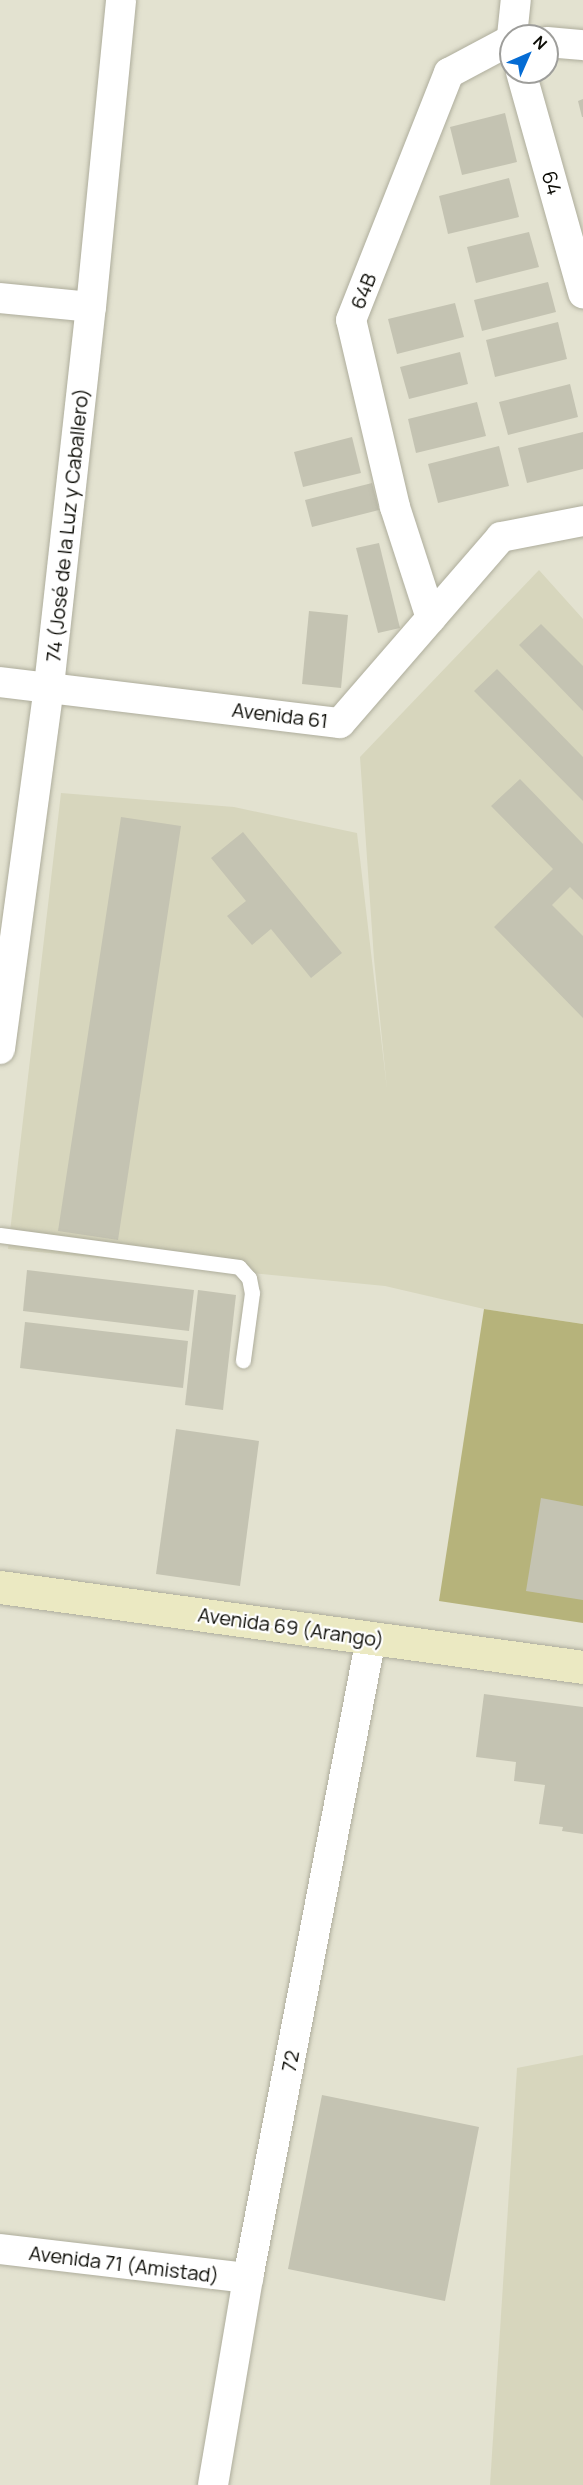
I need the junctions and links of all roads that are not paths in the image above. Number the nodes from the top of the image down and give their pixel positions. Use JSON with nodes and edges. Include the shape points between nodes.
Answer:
{"nodes":[{"id":1,"x":121,"y":0,"type":"edge"},
{"id":2,"x":516,"y":0,"type":"edge"},
{"id":3,"x":513,"y":24,"type":"edge"},
{"id":4,"x":559,"y":43,"type":"edge"},
{"id":5,"x":499,"y":45,"type":"edge"},
{"id":6,"x":583,"y":45,"type":"edge"},
{"id":7,"x":523,"y":84,"type":"edge"},
{"id":8,"x":583,"y":293,"type":"edge"},
{"id":9,"x":0,"y":298,"type":"edge"},
{"id":10,"x":91,"y":307,"type":"junction"},
{"id":11,"x":583,"y":521,"type":"edge"},
{"id":12,"x":431,"y":618,"type":"junction"},
{"id":13,"x":0,"y":682,"type":"edge"},
{"id":14,"x":49,"y":686,"type":"junction"},
{"id":15,"x":0,"y":1049,"type":"edge"},
{"id":16,"x":0,"y":1234,"type":"edge"},
{"id":17,"x":243,"y":1360,"type":"dead end"},
{"id":18,"x":0,"y":1587,"type":"edge"},
{"id":19,"x":371,"y":1638,"type":"junction"},
{"id":20,"x":583,"y":1667,"type":"edge"},
{"id":21,"x":0,"y":2249,"type":"edge"},
{"id":22,"x":248,"y":2278,"type":"junction"},
{"id":23,"x":213,"y":2485,"type":"edge"}],
"edges":[{"from":1,"to":10,"type":"street","name":"74 (José de la Luz y Caballero)"},
{"from":2,"to":3,"type":"street"},
{"from":4,"to":6,"type":"street"},
{"from":5,"to":12,"type":"street","name":"64B","via":[[449,73],[351,320],[395,507]]},
{"from":7,"to":8,"type":"street","name":"64"},
{"from":9,"to":10,"type":"street"},
{"from":10,"to":14,"type":"street","name":"74 (José de la Luz y Caballero)"},
{"from":11,"to":12,"type":"street","name":"Avenida 61","via":[[501,537]]},
{"from":12,"to":14,"type":"street","name":"Avenida 61","via":[[340,723]]},
{"from":13,"to":14,"type":"street","name":"Avenida 61"},
{"from":14,"to":15,"type":"street","name":"74 (José de la Luz y Caballero)"},
{"from":16,"to":17,"type":"lane","via":[[238,1267],[249,1278],[252,1293]]},
{"from":18,"to":19,"type":"street","name":"Avenida 69 (Arango)"},
{"from":19,"to":20,"type":"street","name":"Avenida 69 (Arango)"},
{"from":19,"to":22,"type":"street","name":"72"},
{"from":21,"to":22,"type":"street","name":"Avenida 71 (Amistad)"},
{"from":22,"to":23,"type":"street","name":"72"}]}
